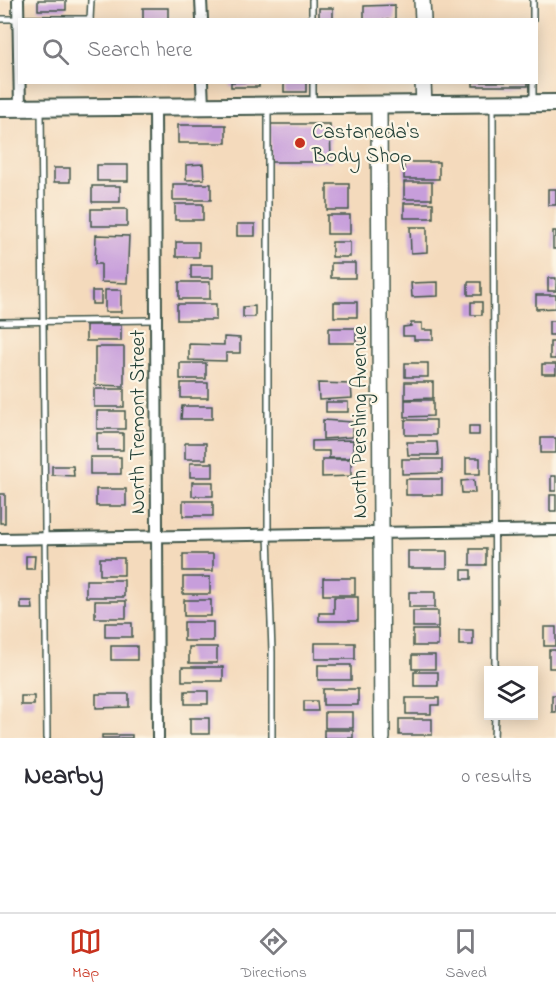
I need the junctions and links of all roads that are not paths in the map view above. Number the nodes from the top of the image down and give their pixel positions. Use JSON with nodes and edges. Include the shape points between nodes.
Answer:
{"nodes":[{"id":1,"x":18,"y":0,"type":"edge"},
{"id":2,"x":91,"y":0,"type":"edge"},
{"id":3,"x":201,"y":0,"type":"edge"},
{"id":4,"x":312,"y":0,"type":"edge"},
{"id":5,"x":422,"y":0,"type":"edge"},
{"id":6,"x":533,"y":0,"type":"edge"},
{"id":7,"x":90,"y":18,"type":"edge"},
{"id":8,"x":202,"y":18,"type":"edge"},
{"id":9,"x":312,"y":18,"type":"edge"},
{"id":10,"x":423,"y":18,"type":"edge"},
{"id":11,"x":533,"y":18,"type":"edge"},
{"id":12,"x":0,"y":19,"type":"edge"},
{"id":13,"x":18,"y":19,"type":"edge"},
{"id":14,"x":19,"y":84,"type":"edge"},
{"id":15,"x":202,"y":84,"type":"edge"},
{"id":16,"x":313,"y":84,"type":"edge"},
{"id":17,"x":423,"y":84,"type":"edge"},
{"id":18,"x":533,"y":84,"type":"edge"},
{"id":19,"x":556,"y":103,"type":"edge"},
{"id":20,"x":424,"y":104,"type":"junction"},
{"id":21,"x":493,"y":104,"type":"junction"},
{"id":22,"x":533,"y":104,"type":"junction"},
{"id":23,"x":379,"y":105,"type":"junction"},
{"id":24,"x":203,"y":106,"type":"junction"},
{"id":25,"x":268,"y":106,"type":"junction"},
{"id":26,"x":313,"y":106,"type":"junction"},
{"id":27,"x":155,"y":107,"type":"junction"},
{"id":28,"x":0,"y":108,"type":"edge"},
{"id":29,"x":20,"y":108,"type":"junction"},
{"id":30,"x":41,"y":108,"type":"junction"},
{"id":31,"x":156,"y":320,"type":"junction"},
{"id":32,"x":0,"y":322,"type":"edge"},
{"id":33,"x":43,"y":322,"type":"junction"},
{"id":34,"x":556,"y":530,"type":"edge"},
{"id":35,"x":494,"y":531,"type":"junction"},
{"id":36,"x":381,"y":533,"type":"junction"},
{"id":37,"x":268,"y":535,"type":"junction"},
{"id":38,"x":157,"y":536,"type":"junction"},
{"id":39,"x":45,"y":538,"type":"junction"},
{"id":40,"x":0,"y":539,"type":"edge"},
{"id":41,"x":495,"y":666,"type":"edge"},
{"id":42,"x":495,"y":720,"type":"edge"},
{"id":43,"x":47,"y":738,"type":"edge"},
{"id":44,"x":158,"y":738,"type":"edge"},
{"id":45,"x":272,"y":738,"type":"edge"},
{"id":46,"x":382,"y":738,"type":"edge"},
{"id":47,"x":494,"y":738,"type":"edge"}],
"edges":[{"from":1,"to":13,"type":"street"},
{"from":2,"to":7,"type":"lane"},
{"from":3,"to":8,"type":"street"},
{"from":4,"to":9,"type":"lane"},
{"from":5,"to":10,"type":"street"},
{"from":6,"to":11,"type":"lane"},
{"from":12,"to":13,"type":"lane"},
{"from":14,"to":29,"type":"street"},
{"from":15,"to":24,"type":"street"},
{"from":16,"to":26,"type":"lane"},
{"from":17,"to":20,"type":"street"},
{"from":18,"to":22,"type":"lane"},
{"from":19,"to":22,"type":"main road"},
{"from":20,"to":21,"type":"main road"},
{"from":20,"to":23,"type":"main road"},
{"from":21,"to":22,"type":"main road"},
{"from":21,"to":35,"type":"lane"},
{"from":23,"to":26,"type":"main road"},
{"from":23,"to":36,"type":"street","name":"North Pershing Avenue"},
{"from":24,"to":25,"type":"main road"},
{"from":24,"to":27,"type":"main road"},
{"from":25,"to":26,"type":"main road"},
{"from":25,"to":37,"type":"lane"},
{"from":27,"to":30,"type":"main road"},
{"from":27,"to":31,"type":"street","name":"North Tremont Street"},
{"from":28,"to":29,"type":"main road"},
{"from":29,"to":30,"type":"main road"},
{"from":30,"to":33,"type":"lane"},
{"from":31,"to":33,"type":"lane"},
{"from":31,"to":38,"type":"street","name":"North Tremont Street"},
{"from":32,"to":33,"type":"lane"},
{"from":33,"to":39,"type":"lane"},
{"from":34,"to":35,"type":"street"},
{"from":35,"to":36,"type":"street"},
{"from":35,"to":41,"type":"lane"},
{"from":36,"to":37,"type":"street"},
{"from":36,"to":46,"type":"street","name":"North Pershing Avenue"},
{"from":37,"to":38,"type":"street"},
{"from":37,"to":45,"type":"lane"},
{"from":38,"to":39,"type":"street"},
{"from":38,"to":44,"type":"street","name":"North Tremont Street"},
{"from":39,"to":40,"type":"street"},
{"from":39,"to":43,"type":"lane"},
{"from":42,"to":47,"type":"lane"}]}
